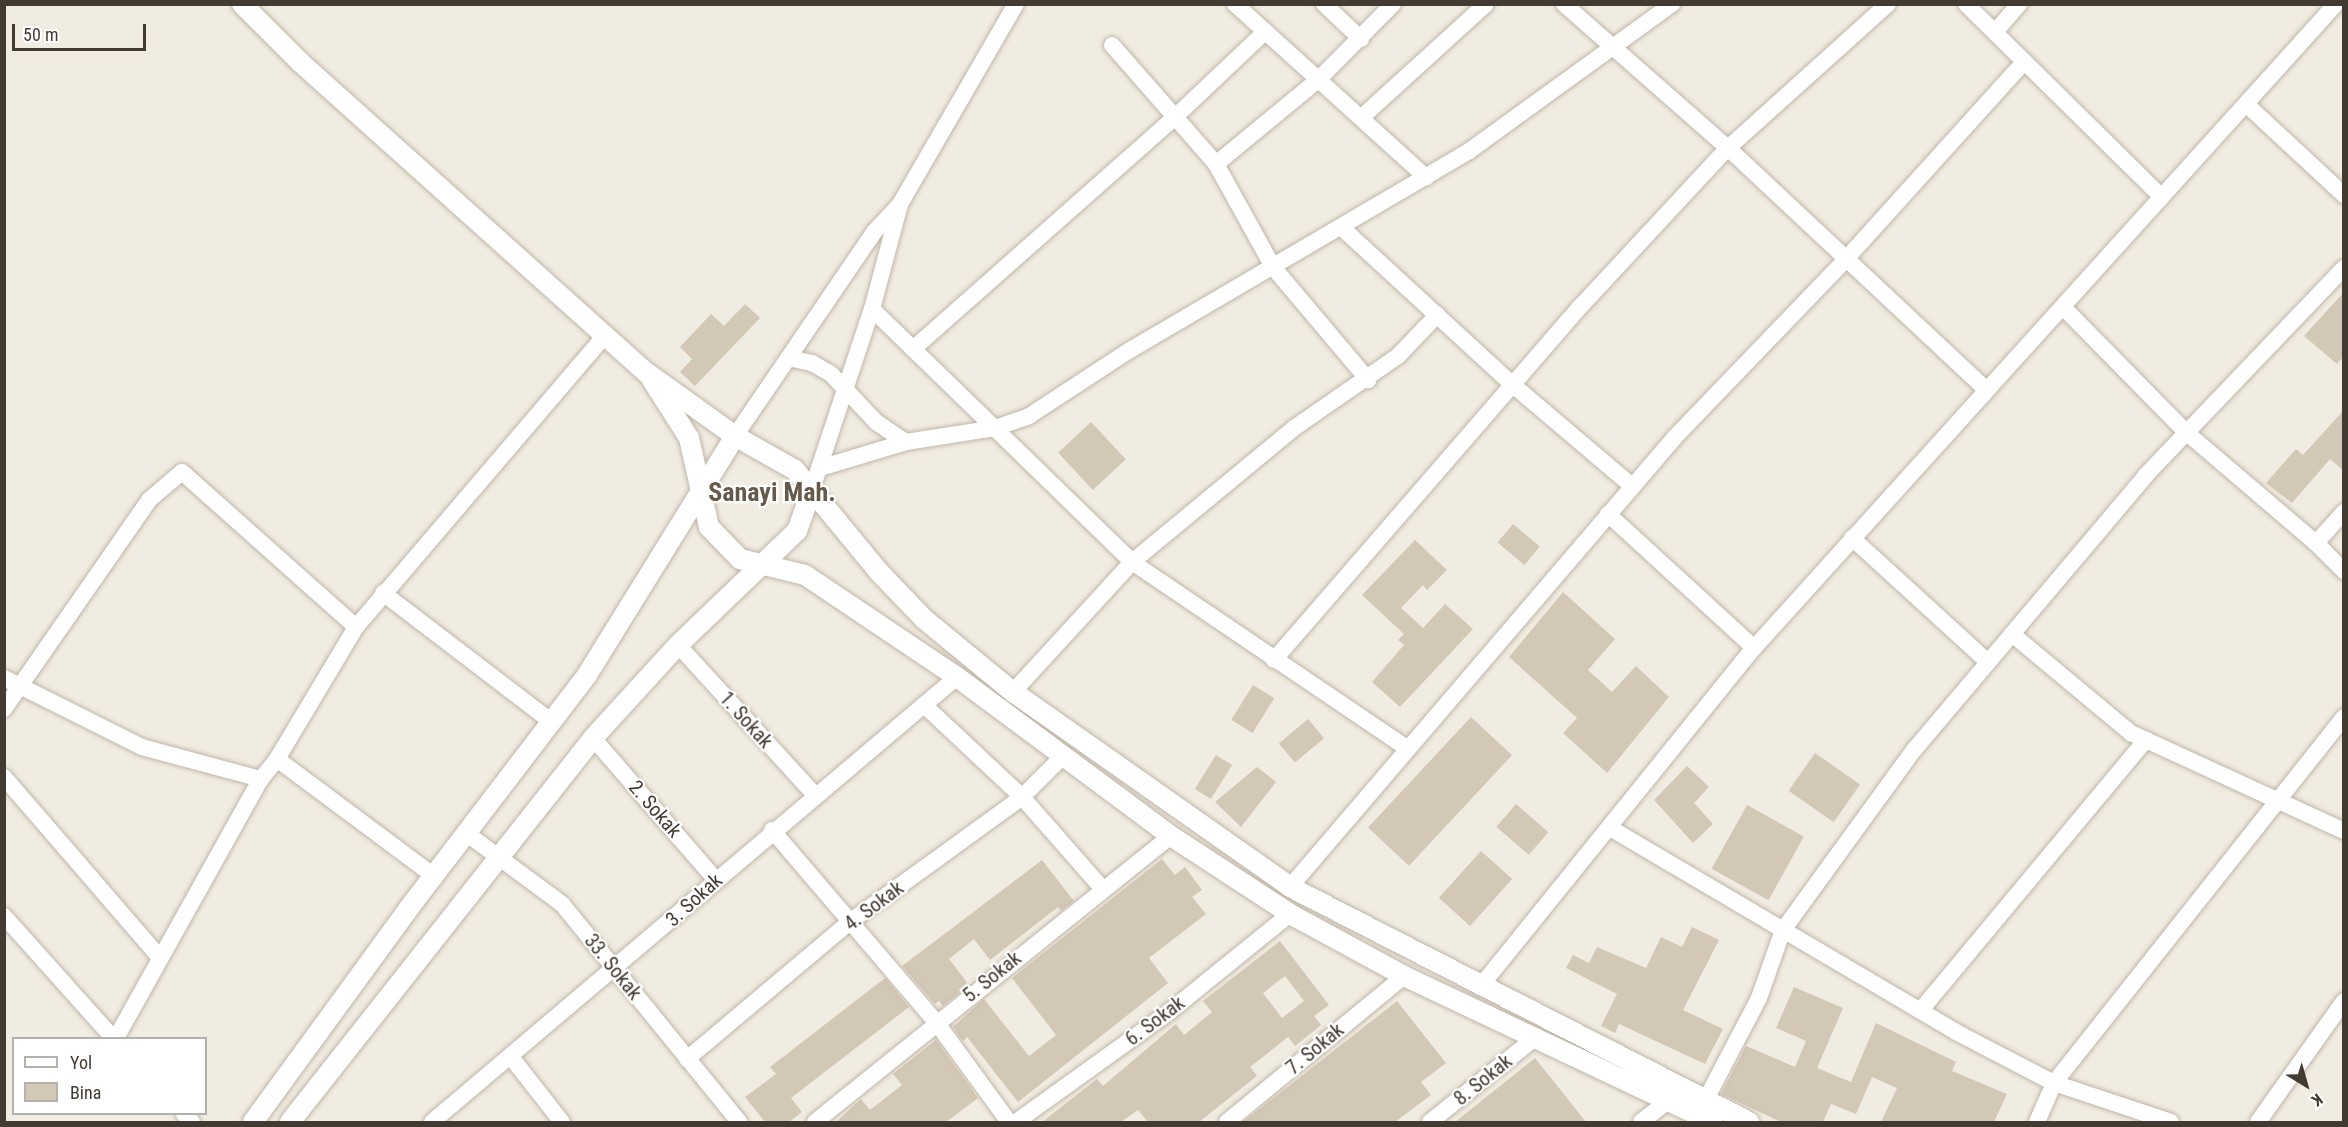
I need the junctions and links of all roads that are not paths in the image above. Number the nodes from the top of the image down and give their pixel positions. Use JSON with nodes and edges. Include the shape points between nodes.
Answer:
{"nodes":[{"id":1,"x":242,"y":4,"type":"edge"},
{"id":2,"x":1016,"y":4,"type":"edge"},
{"id":3,"x":1236,"y":4,"type":"edge"},
{"id":4,"x":1324,"y":4,"type":"edge"},
{"id":5,"x":1393,"y":4,"type":"edge"},
{"id":6,"x":1486,"y":4,"type":"edge"},
{"id":7,"x":1564,"y":4,"type":"edge"},
{"id":8,"x":1672,"y":4,"type":"edge"},
{"id":9,"x":1888,"y":4,"type":"edge"},
{"id":10,"x":1966,"y":4,"type":"edge"},
{"id":11,"x":2019,"y":4,"type":"edge"},
{"id":12,"x":2336,"y":4,"type":"edge"},
{"id":13,"x":1265,"y":32,"type":"junction"},
{"id":14,"x":1995,"y":32,"type":"junction"},
{"id":15,"x":1361,"y":39,"type":"junction"},
{"id":16,"x":1112,"y":45,"type":"dead end"},
{"id":17,"x":1614,"y":48,"type":"junction"},
{"id":18,"x":2025,"y":62,"type":"junction"},
{"id":19,"x":1319,"y":80,"type":"junction"},
{"id":20,"x":2246,"y":104,"type":"junction"},
{"id":21,"x":1363,"y":116,"type":"junction"},
{"id":22,"x":1175,"y":117,"type":"junction"},
{"id":23,"x":1728,"y":148,"type":"junction"},
{"id":24,"x":1216,"y":164,"type":"junction"},
{"id":25,"x":1426,"y":177,"type":"junction"},
{"id":26,"x":2343,"y":195,"type":"edge"},
{"id":27,"x":2162,"y":197,"type":"junction"},
{"id":28,"x":900,"y":204,"type":"junction"},
{"id":29,"x":1341,"y":227,"type":"junction"},
{"id":30,"x":1846,"y":259,"type":"junction"},
{"id":31,"x":1273,"y":267,"type":"junction"},
{"id":32,"x":2343,"y":268,"type":"edge"},
{"id":33,"x":2063,"y":307,"type":"junction"},
{"id":34,"x":872,"y":309,"type":"junction"},
{"id":35,"x":1437,"y":315,"type":"junction"},
{"id":36,"x":605,"y":336,"type":"junction"},
{"id":37,"x":913,"y":349,"type":"junction"},
{"id":38,"x":788,"y":358,"type":"junction"},
{"id":39,"x":647,"y":373,"type":"junction"},
{"id":40,"x":1368,"y":380,"type":"junction"},
{"id":41,"x":1513,"y":385,"type":"junction"},
{"id":42,"x":846,"y":389,"type":"junction"},
{"id":43,"x":1987,"y":390,"type":"junction"},
{"id":44,"x":995,"y":428,"type":"junction"},
{"id":45,"x":2187,"y":433,"type":"junction"},
{"id":46,"x":735,"y":436,"type":"junction"},
{"id":47,"x":906,"y":442,"type":"junction"},
{"id":48,"x":820,"y":468,"type":"junction"},
{"id":49,"x":1632,"y":486,"type":"junction"},
{"id":50,"x":700,"y":491,"type":"junction"},
{"id":51,"x":811,"y":492,"type":"junction"},
{"id":52,"x":2343,"y":512,"type":"edge"},
{"id":53,"x":1608,"y":514,"type":"junction"},
{"id":54,"x":1852,"y":538,"type":"junction"},
{"id":55,"x":2316,"y":543,"type":"junction"},
{"id":56,"x":764,"y":562,"type":"junction"},
{"id":57,"x":1132,"y":562,"type":"junction"},
{"id":58,"x":2343,"y":571,"type":"edge"},
{"id":59,"x":383,"y":593,"type":"junction"},
{"id":60,"x":356,"y":627,"type":"junction"},
{"id":61,"x":2012,"y":634,"type":"junction"},
{"id":62,"x":678,"y":645,"type":"junction"},
{"id":63,"x":1754,"y":648,"type":"junction"},
{"id":64,"x":1274,"y":660,"type":"junction"},
{"id":65,"x":1988,"y":662,"type":"junction"},
{"id":66,"x":957,"y":677,"type":"junction"},
{"id":67,"x":4,"y":678,"type":"edge"},
{"id":68,"x":21,"y":684,"type":"junction"},
{"id":69,"x":1013,"y":692,"type":"junction"},
{"id":70,"x":924,"y":705,"type":"junction"},
{"id":71,"x":4,"y":709,"type":"edge"},
{"id":72,"x":2343,"y":717,"type":"edge"},
{"id":73,"x":552,"y":722,"type":"junction"},
{"id":74,"x":593,"y":738,"type":"junction"},
{"id":75,"x":2146,"y":740,"type":"junction"},
{"id":76,"x":1407,"y":748,"type":"junction"},
{"id":77,"x":1063,"y":756,"type":"junction"},
{"id":78,"x":277,"y":759,"type":"junction"},
{"id":79,"x":4,"y":777,"type":"edge"},
{"id":80,"x":261,"y":779,"type":"junction"},
{"id":81,"x":815,"y":795,"type":"junction"},
{"id":82,"x":1022,"y":797,"type":"junction"},
{"id":83,"x":2276,"y":800,"type":"junction"},
{"id":84,"x":1610,"y":828,"type":"junction"},
{"id":85,"x":772,"y":830,"type":"junction"},
{"id":86,"x":2343,"y":831,"type":"edge"},
{"id":87,"x":466,"y":833,"type":"junction"},
{"id":88,"x":1171,"y":836,"type":"junction"},
{"id":89,"x":497,"y":856,"type":"junction"},
{"id":90,"x":434,"y":876,"type":"junction"},
{"id":91,"x":716,"y":880,"type":"junction"},
{"id":92,"x":1290,"y":887,"type":"junction"},
{"id":93,"x":1102,"y":888,"type":"junction"},
{"id":94,"x":1290,"y":914,"type":"junction"},
{"id":95,"x":4,"y":916,"type":"edge"},
{"id":96,"x":851,"y":921,"type":"junction"},
{"id":97,"x":1783,"y":930,"type":"junction"},
{"id":98,"x":160,"y":958,"type":"junction"},
{"id":99,"x":615,"y":970,"type":"junction"},
{"id":100,"x":1404,"y":976,"type":"junction"},
{"id":101,"x":1480,"y":987,"type":"junction"},
{"id":102,"x":2343,"y":1001,"type":"edge"},
{"id":103,"x":1920,"y":1011,"type":"junction"},
{"id":104,"x":936,"y":1022,"type":"junction"},
{"id":105,"x":113,"y":1037,"type":"edge"},
{"id":106,"x":115,"y":1037,"type":"edge"},
{"id":107,"x":1535,"y":1038,"type":"junction"},
{"id":108,"x":511,"y":1057,"type":"junction"},
{"id":109,"x":687,"y":1059,"type":"junction"},
{"id":110,"x":2054,"y":1083,"type":"junction"},
{"id":111,"x":1669,"y":1100,"type":"junction"},
{"id":112,"x":1705,"y":1101,"type":"junction"},
{"id":113,"x":253,"y":1122,"type":"edge"},
{"id":114,"x":290,"y":1122,"type":"edge"},
{"id":115,"x":432,"y":1122,"type":"edge"},
{"id":116,"x":562,"y":1122,"type":"edge"},
{"id":117,"x":738,"y":1122,"type":"edge"},
{"id":118,"x":815,"y":1122,"type":"edge"},
{"id":119,"x":1009,"y":1122,"type":"edge"},
{"id":120,"x":1016,"y":1122,"type":"edge"},
{"id":121,"x":1227,"y":1122,"type":"edge"},
{"id":122,"x":1430,"y":1122,"type":"edge"},
{"id":123,"x":1641,"y":1122,"type":"edge"},
{"id":124,"x":1713,"y":1122,"type":"edge"},
{"id":125,"x":1749,"y":1122,"type":"edge"},
{"id":126,"x":2037,"y":1122,"type":"edge"},
{"id":127,"x":2171,"y":1122,"type":"edge"},
{"id":128,"x":2258,"y":1122,"type":"edge"}],
"edges":[{"from":1,"to":36,"type":"street"},
{"from":2,"to":28,"type":"street"},
{"from":3,"to":13,"type":"street"},
{"from":4,"to":15,"type":"street"},
{"from":5,"to":15,"type":"street"},
{"from":6,"to":21,"type":"street"},
{"from":7,"to":17,"type":"street"},
{"from":8,"to":17,"type":"street"},
{"from":9,"to":23,"type":"street"},
{"from":10,"to":14,"type":"street"},
{"from":11,"to":14,"type":"street"},
{"from":12,"to":20,"type":"street"},
{"from":13,"to":19,"type":"street"},
{"from":13,"to":22,"type":"street"},
{"from":14,"to":18,"type":"street"},
{"from":15,"to":19,"type":"street"},
{"from":16,"to":22,"type":"street"},
{"from":17,"to":23,"type":"street"},
{"from":17,"to":25,"type":"street"},
{"from":18,"to":27,"type":"street"},
{"from":18,"to":30,"type":"street"},
{"from":19,"to":21,"type":"street"},
{"from":19,"to":24,"type":"street"},
{"from":20,"to":26,"type":"street"},
{"from":20,"to":27,"type":"street"},
{"from":21,"to":25,"type":"street"},
{"from":22,"to":24,"type":"street"},
{"from":22,"to":37,"type":"street"},
{"from":23,"to":30,"type":"street"},
{"from":23,"to":41,"type":"street"},
{"from":24,"to":31,"type":"street"},
{"from":25,"to":29,"type":"street"},
{"from":27,"to":33,"type":"street"},
{"from":28,"to":34,"type":"street"},
{"from":28,"to":38,"type":"street","via":[[875,231]]},
{"from":29,"to":31,"type":"street"},
{"from":29,"to":35,"type":"street"},
{"from":30,"to":43,"type":"street"},
{"from":30,"to":49,"type":"street"},
{"from":31,"to":40,"type":"street"},
{"from":31,"to":44,"type":"street","via":[[1130,350],[1057,400]]},
{"from":32,"to":45,"type":"street"},
{"from":33,"to":43,"type":"street"},
{"from":33,"to":45,"type":"street"},
{"from":34,"to":37,"type":"street"},
{"from":34,"to":42,"type":"street"},
{"from":35,"to":40,"type":"street"},
{"from":35,"to":41,"type":"street"},
{"from":36,"to":39,"type":"street"},
{"from":36,"to":59,"type":"street"},
{"from":37,"to":44,"type":"street"},
{"from":38,"to":42,"type":"street","via":[[823,369]]},
{"from":38,"to":46,"type":"street"},
{"from":39,"to":46,"type":"street"},
{"from":39,"to":50,"type":"street","via":[[689,438]]},
{"from":40,"to":57,"type":"street","via":[[1294,428]]},
{"from":41,"to":49,"type":"street"},
{"from":41,"to":64,"type":"street"},
{"from":42,"to":47,"type":"street","via":[[876,422]]},
{"from":42,"to":48,"type":"street"},
{"from":43,"to":54,"type":"street"},
{"from":44,"to":47,"type":"street"},
{"from":44,"to":57,"type":"street"},
{"from":45,"to":55,"type":"street"},
{"from":45,"to":61,"type":"street"},
{"from":46,"to":50,"type":"street"},
{"from":46,"to":51,"type":"street","via":[[782,460]]},
{"from":47,"to":48,"type":"street"},
{"from":48,"to":51,"type":"street"},
{"from":49,"to":53,"type":"street"},
{"from":50,"to":56,"type":"street","via":[[710,527],[722,544],[740,559]]},
{"from":50,"to":73,"type":"street","via":[[622,626]]},
{"from":51,"to":56,"type":"street","via":[[796,531]]},
{"from":51,"to":69,"type":"street","via":[[924,619]]},
{"from":52,"to":55,"type":"street"},
{"from":53,"to":63,"type":"street"},
{"from":53,"to":76,"type":"street"},
{"from":54,"to":63,"type":"street"},
{"from":54,"to":65,"type":"street"},
{"from":55,"to":58,"type":"street"},
{"from":56,"to":62,"type":"street"},
{"from":56,"to":66,"type":"street","via":[[805,575]]},
{"from":57,"to":64,"type":"street"},
{"from":57,"to":69,"type":"street"},
{"from":59,"to":60,"type":"street"},
{"from":59,"to":73,"type":"street"},
{"from":60,"to":68,"type":"street","via":[[182,472],[149,500]]},
{"from":60,"to":78,"type":"street"},
{"from":61,"to":65,"type":"street"},
{"from":61,"to":75,"type":"street","via":[[2132,733]]},
{"from":62,"to":74,"type":"street"},
{"from":62,"to":81,"type":"street","name":"1. Sokak"},
{"from":63,"to":84,"type":"street"},
{"from":64,"to":76,"type":"street"},
{"from":65,"to":97,"type":"street","via":[[1914,750]]},
{"from":66,"to":70,"type":"street","name":"3. Sokak"},
{"from":66,"to":77,"type":"street"},
{"from":67,"to":68,"type":"street"},
{"from":68,"to":71,"type":"street"},
{"from":68,"to":80,"type":"street","via":[[142,747]]},
{"from":69,"to":92,"type":"street"},
{"from":70,"to":81,"type":"street","name":"3. Sokak"},
{"from":70,"to":82,"type":"street"},
{"from":72,"to":83,"type":"street"},
{"from":73,"to":87,"type":"street"},
{"from":74,"to":89,"type":"street"},
{"from":74,"to":91,"type":"street","name":"2. Sokak"},
{"from":75,"to":83,"type":"street"},
{"from":75,"to":103,"type":"street"},
{"from":76,"to":92,"type":"street"},
{"from":77,"to":82,"type":"street","name":"4. Sokak"},
{"from":77,"to":88,"type":"street"},
{"from":78,"to":80,"type":"street"},
{"from":78,"to":90,"type":"street"},
{"from":79,"to":98,"type":"street"},
{"from":80,"to":98,"type":"street"},
{"from":81,"to":85,"type":"street","name":"3. Sokak"},
{"from":82,"to":93,"type":"street"},
{"from":82,"to":96,"type":"street","name":"4. Sokak"},
{"from":83,"to":86,"type":"street"},
{"from":83,"to":110,"type":"street"},
{"from":84,"to":97,"type":"street"},
{"from":84,"to":101,"type":"street"},
{"from":85,"to":91,"type":"street","name":"3. Sokak"},
{"from":85,"to":96,"type":"street"},
{"from":87,"to":89,"type":"street","name":"33. Sokak"},
{"from":87,"to":90,"type":"street"},
{"from":88,"to":93,"type":"street","name":"5. Sokak"},
{"from":88,"to":94,"type":"street"},
{"from":89,"to":99,"type":"street","name":"33. Sokak","via":[[562,904]]},
{"from":89,"to":114,"type":"street"},
{"from":90,"to":113,"type":"street"},
{"from":91,"to":99,"type":"street","name":"3. Sokak"},
{"from":92,"to":101,"type":"street"},
{"from":93,"to":104,"type":"street","name":"5. Sokak"},
{"from":94,"to":100,"type":"street"},
{"from":94,"to":120,"type":"street","name":"6. Sokak","via":[[1169,1012]]},
{"from":95,"to":105,"type":"street"},
{"from":96,"to":104,"type":"street"},
{"from":96,"to":109,"type":"street","name":"4. Sokak"},
{"from":97,"to":103,"type":"street"},
{"from":97,"to":112,"type":"street","via":[[1759,998]]},
{"from":98,"to":106,"type":"street"},
{"from":99,"to":108,"type":"street","name":"3. Sokak"},
{"from":99,"to":109,"type":"street","name":"33. Sokak"},
{"from":100,"to":107,"type":"street"},
{"from":100,"to":121,"type":"street","name":"7. Sokak"},
{"from":101,"to":112,"type":"street"},
{"from":102,"to":128,"type":"street"},
{"from":103,"to":110,"type":"street"},
{"from":104,"to":118,"type":"street","name":"5. Sokak"},
{"from":104,"to":119,"type":"street"},
{"from":107,"to":111,"type":"street"},
{"from":107,"to":122,"type":"street","name":"8. Sokak"},
{"from":108,"to":115,"type":"street","name":"3. Sokak"},
{"from":108,"to":116,"type":"street"},
{"from":109,"to":117,"type":"street","name":"33. Sokak"},
{"from":110,"to":126,"type":"street"},
{"from":110,"to":127,"type":"street"},
{"from":111,"to":123,"type":"street"},
{"from":111,"to":124,"type":"street"},
{"from":112,"to":125,"type":"street"}]}
